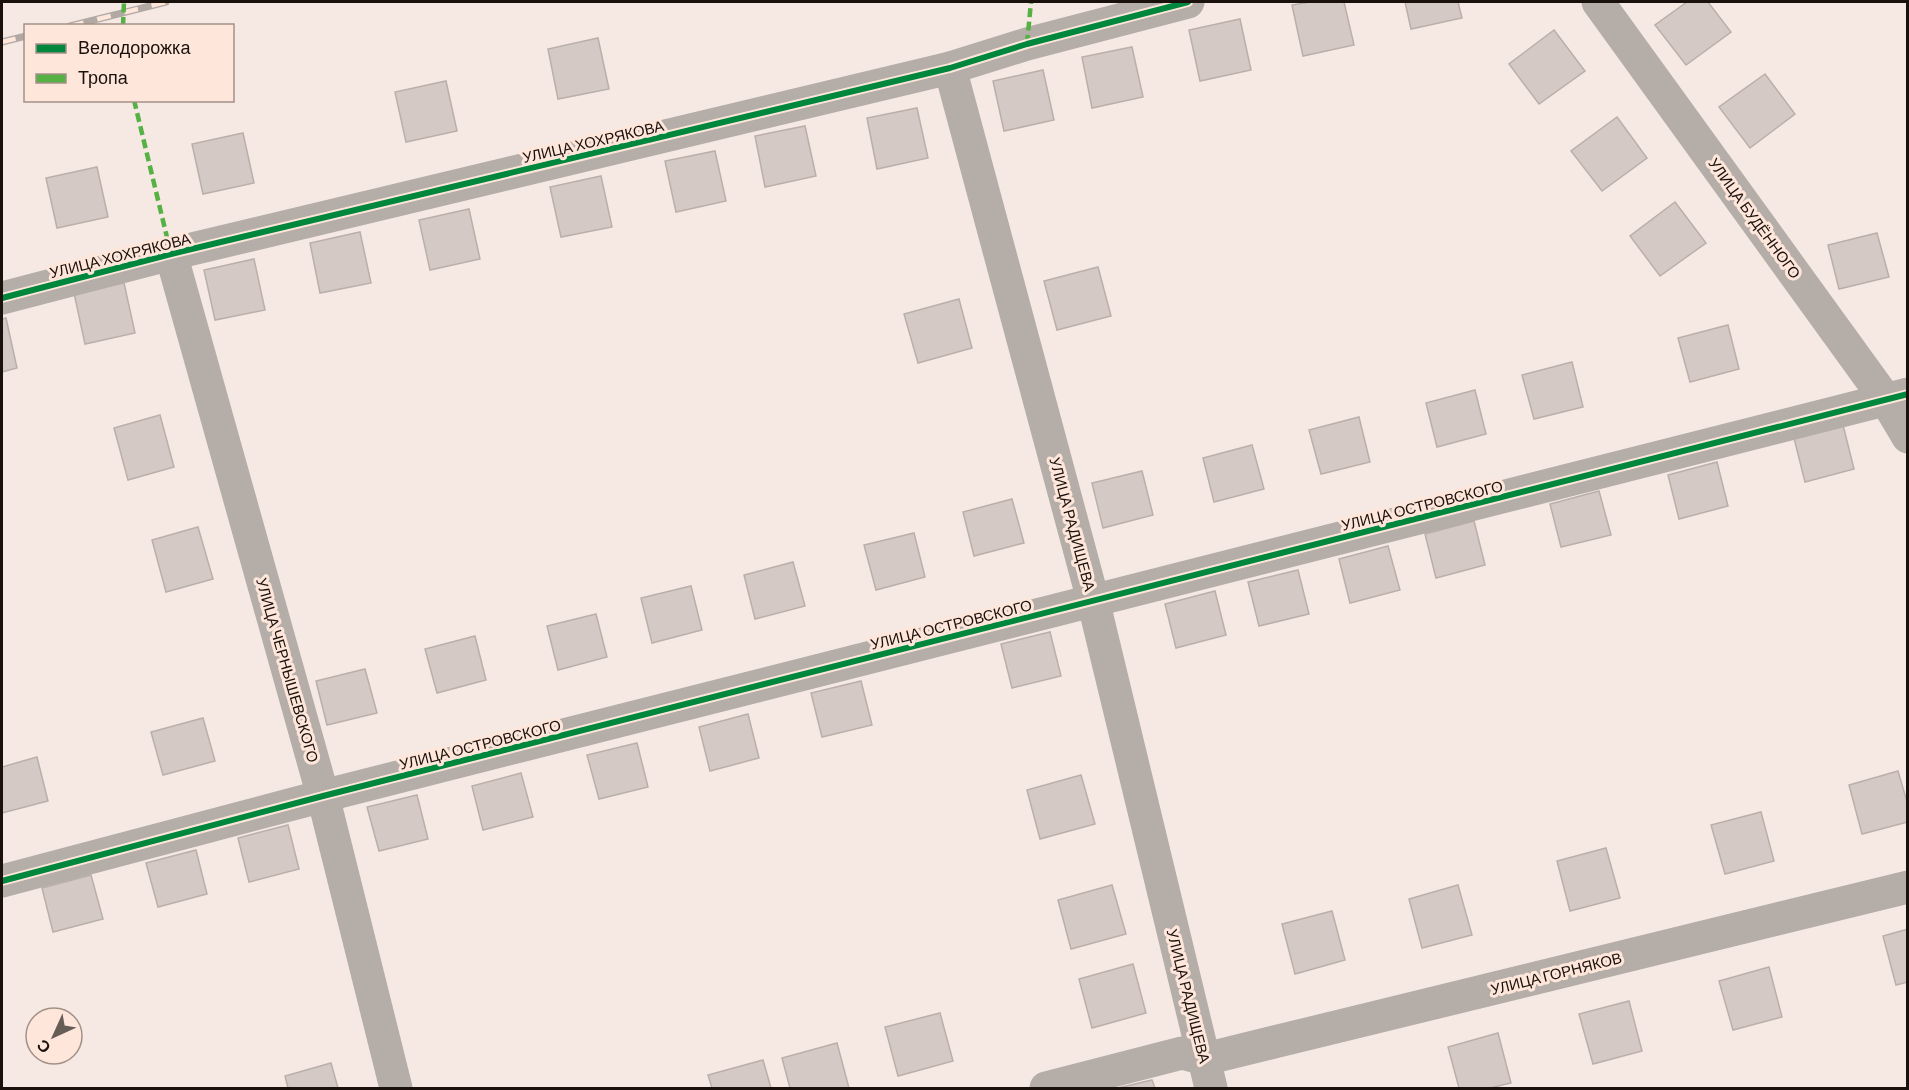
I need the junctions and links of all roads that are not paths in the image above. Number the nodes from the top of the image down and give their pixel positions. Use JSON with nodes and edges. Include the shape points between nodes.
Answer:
{"nodes":[{"id":1,"x":1188,"y":2,"type":"edge"},
{"id":2,"x":1598,"y":2,"type":"edge"},
{"id":3,"x":950,"y":68,"type":"junction"},
{"id":4,"x":171,"y":254,"type":"junction"},
{"id":5,"x":2,"y":298,"type":"edge"},
{"id":6,"x":1897,"y":397,"type":"edge"},
{"id":7,"x":1908,"y":437,"type":"edge"},
{"id":8,"x":1093,"y":600,"type":"junction"},
{"id":9,"x":323,"y":796,"type":"junction"},
{"id":10,"x":2,"y":881,"type":"edge"},
{"id":11,"x":1908,"y":887,"type":"edge"},
{"id":12,"x":1208,"y":1074,"type":"edge"},
{"id":13,"x":396,"y":1089,"type":"edge"},
{"id":14,"x":1046,"y":1089,"type":"edge"}],
"edges":[{"from":1,"to":3,"type":"street","name":"УЛИЦА ХОХРЯКОВА"},
{"from":2,"to":6,"type":"street","name":"УЛИЦА БУДЁННОГО"},
{"from":3,"to":4,"type":"street","name":"УЛИЦА ХОХРЯКОВА"},
{"from":3,"to":8,"type":"street","name":"УЛИЦА РАДИЩЕВА"},
{"from":4,"to":5,"type":"street","name":"УЛИЦА ХОХРЯКОВА"},
{"from":4,"to":9,"type":"street","name":"УЛИЦА ЧЕРНЫШЕВСКОГО"},
{"from":6,"to":7,"type":"street","name":"УЛИЦА БУДЁННОГО"},
{"from":6,"to":8,"type":"street","name":"УЛИЦА ОСТРОВСКОГО"},
{"from":8,"to":9,"type":"street","name":"УЛИЦА ОСТРОВСКОГО"},
{"from":8,"to":12,"type":"street","name":"УЛИЦА РАДИЩЕВА"},
{"from":9,"to":10,"type":"street","name":"УЛИЦА ОСТРОВСКОГО"},
{"from":9,"to":13,"type":"street","name":"УЛИЦА ЧЕРНЫШЕВСКОГО"},
{"from":11,"to":12,"type":"street","name":"УЛИЦА ГОРНЯКОВ"},
{"from":12,"to":14,"type":"street","via":[[1182,1053]]}]}
